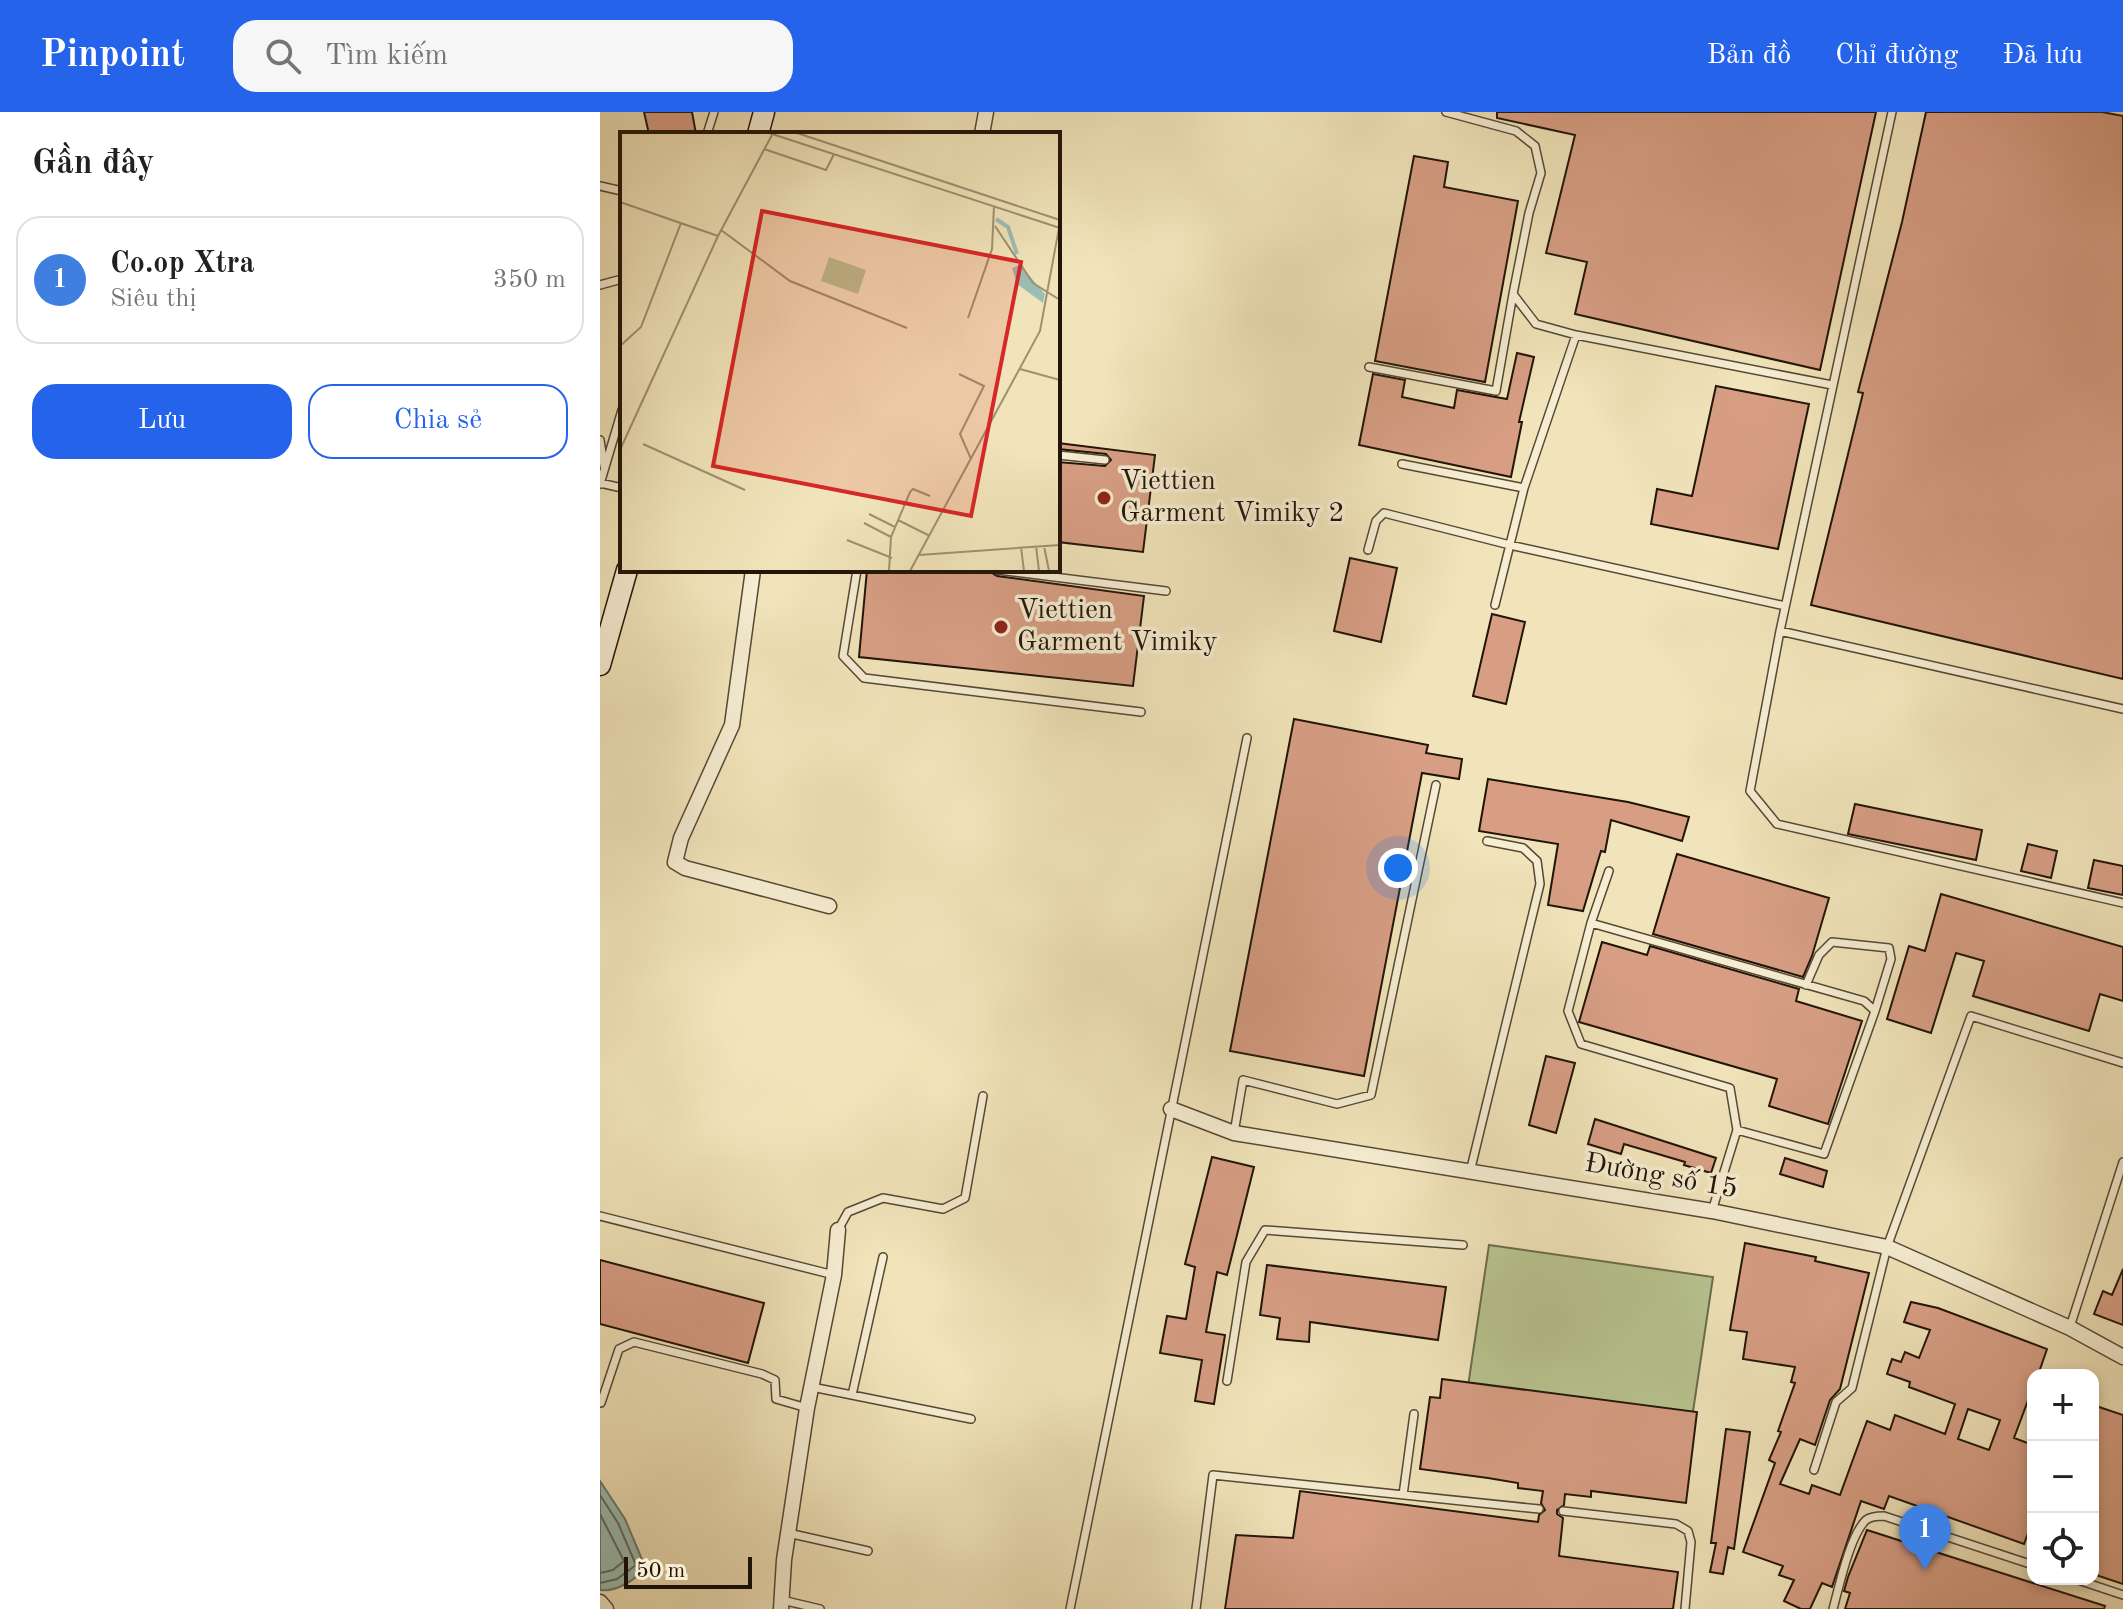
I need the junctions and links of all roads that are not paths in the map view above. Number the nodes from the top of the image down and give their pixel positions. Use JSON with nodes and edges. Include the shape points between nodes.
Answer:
{"nodes":[{"id":1,"x":714,"y":112,"type":"edge"},
{"id":2,"x":764,"y":112,"type":"edge"},
{"id":3,"x":986,"y":112,"type":"edge"},
{"id":4,"x":1446,"y":112,"type":"edge"},
{"id":5,"x":1892,"y":112,"type":"edge"},
{"id":6,"x":708,"y":132,"type":"edge"},
{"id":7,"x":759,"y":132,"type":"edge"},
{"id":8,"x":982,"y":132,"type":"edge"},
{"id":9,"x":600,"y":186,"type":"edge"},
{"id":10,"x":620,"y":191,"type":"edge"},
{"id":11,"x":620,"y":280,"type":"edge"},
{"id":12,"x":600,"y":285,"type":"edge"},
{"id":13,"x":1513,"y":294,"type":"junction"},
{"id":14,"x":1576,"y":335,"type":"junction"},
{"id":15,"x":1369,"y":367,"type":"dead end"},
{"id":16,"x":1832,"y":385,"type":"junction"},
{"id":17,"x":620,"y":417,"type":"edge"},
{"id":18,"x":600,"y":440,"type":"edge"},
{"id":19,"x":1060,"y":455,"type":"edge"},
{"id":20,"x":1105,"y":460,"type":"dead end"},
{"id":21,"x":1402,"y":464,"type":"dead end"},
{"id":22,"x":605,"y":468,"type":"junction"},
{"id":23,"x":600,"y":484,"type":"edge"},
{"id":24,"x":620,"y":488,"type":"edge"},
{"id":25,"x":1524,"y":488,"type":"junction"},
{"id":26,"x":1510,"y":545,"type":"junction"},
{"id":27,"x":1368,"y":550,"type":"dead end"},
{"id":28,"x":626,"y":572,"type":"edge"},
{"id":29,"x":753,"y":572,"type":"edge"},
{"id":30,"x":857,"y":572,"type":"edge"},
{"id":31,"x":1014,"y":572,"type":"edge"},
{"id":32,"x":1166,"y":591,"type":"dead end"},
{"id":33,"x":1495,"y":605,"type":"dead end"},
{"id":34,"x":1785,"y":606,"type":"junction"},
{"id":35,"x":606,"y":624,"type":"edge"},
{"id":36,"x":1780,"y":631,"type":"junction"},
{"id":37,"x":600,"y":665,"type":"edge"},
{"id":38,"x":2123,"y":709,"type":"edge"},
{"id":39,"x":1141,"y":712,"type":"dead end"},
{"id":40,"x":1247,"y":738,"type":"dead end"},
{"id":41,"x":1436,"y":785,"type":"dead end"},
{"id":42,"x":1487,"y":841,"type":"dead end"},
{"id":43,"x":1609,"y":871,"type":"dead end"},
{"id":44,"x":2123,"y":903,"type":"edge"},
{"id":45,"x":829,"y":906,"type":"dead end"},
{"id":46,"x":1591,"y":923,"type":"junction"},
{"id":47,"x":1806,"y":985,"type":"junction"},
{"id":48,"x":1875,"y":1011,"type":"junction"},
{"id":49,"x":2123,"y":1063,"type":"edge"},
{"id":50,"x":983,"y":1096,"type":"dead end"},
{"id":51,"x":1171,"y":1109,"type":"junction"},
{"id":52,"x":1737,"y":1130,"type":"junction"},
{"id":53,"x":1234,"y":1133,"type":"junction"},
{"id":54,"x":2123,"y":1162,"type":"edge"},
{"id":55,"x":1470,"y":1172,"type":"junction"},
{"id":56,"x":1712,"y":1211,"type":"junction"},
{"id":57,"x":600,"y":1216,"type":"edge"},
{"id":58,"x":838,"y":1230,"type":"joint"},
{"id":59,"x":1463,"y":1245,"type":"dead end"},
{"id":60,"x":1887,"y":1247,"type":"junction"},
{"id":61,"x":883,"y":1257,"type":"dead end"},
{"id":62,"x":834,"y":1275,"type":"junction"},
{"id":63,"x":2070,"y":1328,"type":"junction"},
{"id":64,"x":2123,"y":1357,"type":"edge"},
{"id":65,"x":1227,"y":1381,"type":"dead end"},
{"id":66,"x":812,"y":1387,"type":"junction"},
{"id":67,"x":852,"y":1395,"type":"junction"},
{"id":68,"x":601,"y":1403,"type":"edge"},
{"id":69,"x":807,"y":1408,"type":"junction"},
{"id":70,"x":1414,"y":1414,"type":"dead end"},
{"id":71,"x":971,"y":1419,"type":"dead end"},
{"id":72,"x":1814,"y":1470,"type":"dead end"},
{"id":73,"x":1403,"y":1495,"type":"junction"},
{"id":74,"x":1539,"y":1509,"type":"dead end"},
{"id":75,"x":1563,"y":1511,"type":"dead end"},
{"id":76,"x":788,"y":1533,"type":"junction"},
{"id":77,"x":868,"y":1551,"type":"dead end"},
{"id":78,"x":2027,"y":1563,"type":"edge"},
{"id":79,"x":2093,"y":1585,"type":"edge"},
{"id":80,"x":2123,"y":1595,"type":"edge"},
{"id":81,"x":600,"y":1602,"type":"edge"},
{"id":82,"x":781,"y":1604,"type":"edge"},
{"id":83,"x":606,"y":1609,"type":"edge"},
{"id":84,"x":820,"y":1609,"type":"edge"},
{"id":85,"x":1070,"y":1609,"type":"edge"},
{"id":86,"x":1196,"y":1609,"type":"edge"},
{"id":87,"x":1685,"y":1609,"type":"edge"},
{"id":88,"x":1833,"y":1609,"type":"edge"}],
"edges":[{"from":1,"to":6,"type":"lane"},
{"from":2,"to":7,"type":"main road"},
{"from":3,"to":8,"type":"street"},
{"from":4,"to":13,"type":"lane","via":[[1516,131],[1535,146],[1541,173]]},
{"from":5,"to":16,"type":"lane"},
{"from":9,"to":10,"type":"lane"},
{"from":11,"to":12,"type":"lane"},
{"from":13,"to":14,"type":"lane","via":[[1536,324]]},
{"from":13,"to":15,"type":"lane","via":[[1496,391]]},
{"from":14,"to":16,"type":"lane"},
{"from":14,"to":25,"type":"lane"},
{"from":16,"to":34,"type":"lane"},
{"from":17,"to":22,"type":"lane"},
{"from":18,"to":22,"type":"lane"},
{"from":19,"to":20,"type":"lane"},
{"from":21,"to":25,"type":"lane"},
{"from":22,"to":23,"type":"lane"},
{"from":23,"to":24,"type":"lane"},
{"from":25,"to":26,"type":"lane"},
{"from":26,"to":27,"type":"lane","via":[[1384,513],[1376,521]]},
{"from":26,"to":33,"type":"lane"},
{"from":26,"to":34,"type":"lane"},
{"from":28,"to":35,"type":"main road"},
{"from":29,"to":45,"type":"street","via":[[732,725],[675,862]]},
{"from":30,"to":39,"type":"lane","via":[[843,656],[864,678]]},
{"from":31,"to":32,"type":"lane"},
{"from":34,"to":36,"type":"lane"},
{"from":35,"to":37,"type":"main road"},
{"from":36,"to":38,"type":"lane"},
{"from":36,"to":44,"type":"lane","via":[[1750,791],[1777,824]]},
{"from":40,"to":51,"type":"lane"},
{"from":41,"to":53,"type":"lane","via":[[1371,1095],[1337,1104],[1243,1080]]},
{"from":42,"to":55,"type":"lane","via":[[1523,848],[1537,861],[1540,884]]},
{"from":43,"to":46,"type":"lane"},
{"from":46,"to":47,"type":"lane"},
{"from":46,"to":52,"type":"lane","via":[[1568,1011],[1581,1044],[1730,1088]]},
{"from":47,"to":48,"type":"lane","via":[[1864,1001]]},
{"from":47,"to":48,"type":"lane","via":[[1819,955],[1832,942],[1889,948],[1891,959]]},
{"from":48,"to":52,"type":"lane","via":[[1824,1154]]},
{"from":49,"to":60,"type":"lane","via":[[1971,1016]]},
{"from":50,"to":58,"type":"lane","via":[[965,1198],[943,1209],[883,1198],[848,1212]]},
{"from":51,"to":53,"type":"street","name":"Đường số 15"},
{"from":51,"to":85,"type":"lane"},
{"from":52,"to":56,"type":"lane"},
{"from":53,"to":55,"type":"street","name":"Đường số 15"},
{"from":54,"to":63,"type":"lane"},
{"from":55,"to":56,"type":"street","name":"Đường số 15"},
{"from":56,"to":60,"type":"street","name":"Đường số 15"},
{"from":57,"to":62,"type":"lane"},
{"from":58,"to":62,"type":"street"},
{"from":59,"to":65,"type":"lane","via":[[1265,1230],[1246,1262]]},
{"from":60,"to":63,"type":"street","name":"Đường số 15"},
{"from":60,"to":72,"type":"lane","via":[[1852,1388],[1836,1402]]},
{"from":61,"to":67,"type":"lane"},
{"from":62,"to":66,"type":"street"},
{"from":63,"to":64,"type":"street","name":"Đường số 15"},
{"from":66,"to":67,"type":"lane"},
{"from":66,"to":69,"type":"street"},
{"from":67,"to":71,"type":"lane"},
{"from":68,"to":69,"type":"lane","via":[[619,1349],[634,1342],[762,1374],[775,1380],[776,1399]]},
{"from":69,"to":76,"type":"street"},
{"from":70,"to":73,"type":"lane"},
{"from":73,"to":74,"type":"lane"},
{"from":73,"to":86,"type":"lane","via":[[1213,1475]]},
{"from":75,"to":87,"type":"lane","via":[[1676,1524],[1688,1531]]},
{"from":76,"to":77,"type":"lane"},
{"from":76,"to":82,"type":"street"},
{"from":78,"to":88,"type":"lane","via":[[1874,1516],[1866,1520],[1846,1560]]},
{"from":79,"to":80,"type":"lane"},
{"from":81,"to":83,"type":"street"},
{"from":82,"to":84,"type":"lane"}]}
